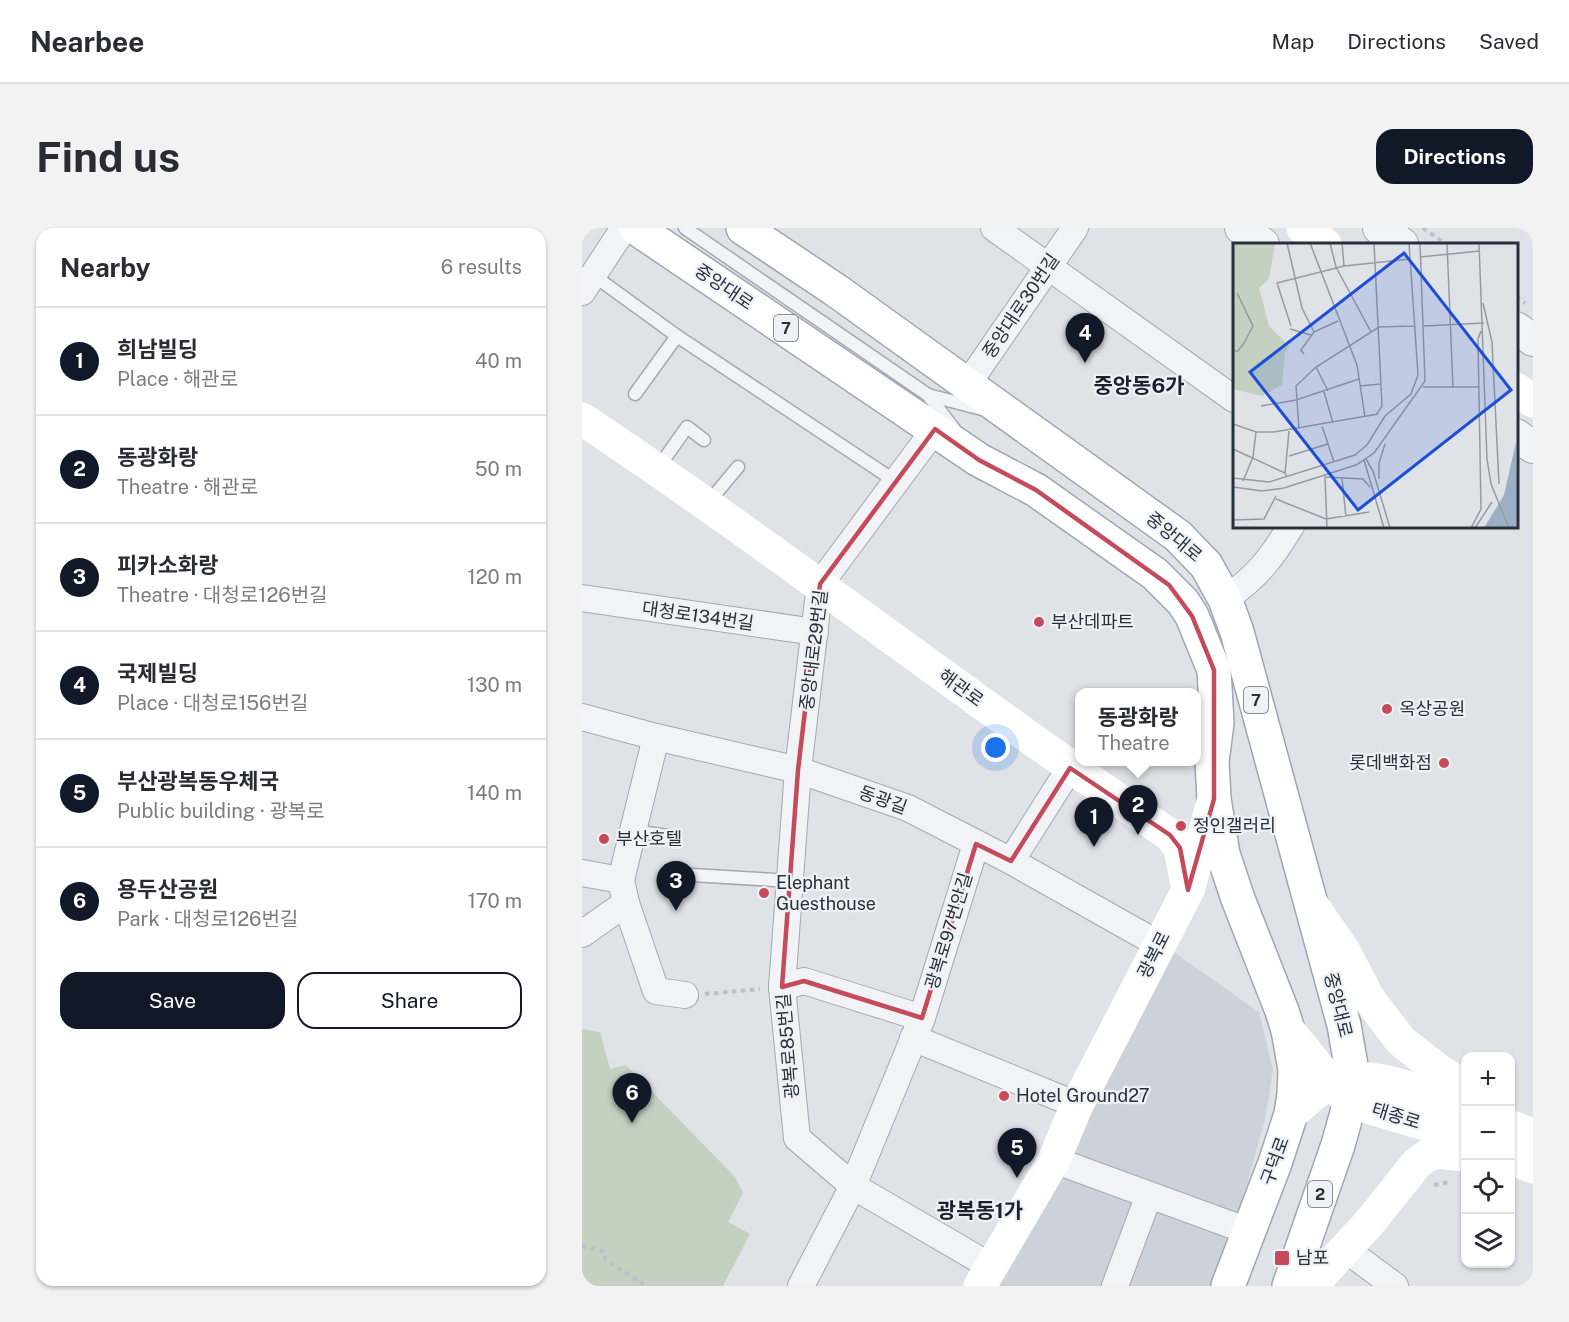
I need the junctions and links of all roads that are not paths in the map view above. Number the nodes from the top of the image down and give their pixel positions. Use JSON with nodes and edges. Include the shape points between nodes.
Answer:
{"nodes":[{"id":1,"x":624,"y":228,"type":"edge"},
{"id":2,"x":636,"y":228,"type":"edge"},
{"id":3,"x":685,"y":228,"type":"edge"},
{"id":4,"x":743,"y":228,"type":"edge"},
{"id":5,"x":994,"y":228,"type":"edge"},
{"id":6,"x":1076,"y":228,"type":"edge"},
{"id":7,"x":1241,"y":228,"type":"edge"},
{"id":8,"x":1303,"y":228,"type":"edge"},
{"id":9,"x":1379,"y":228,"type":"edge"},
{"id":10,"x":1262,"y":243,"type":"edge"},
{"id":11,"x":1324,"y":243,"type":"edge"},
{"id":12,"x":1401,"y":243,"type":"edge"},
{"id":13,"x":1048,"y":266,"type":"junction"},
{"id":14,"x":587,"y":283,"type":"edge"},
{"id":15,"x":1518,"y":329,"type":"edge"},
{"id":16,"x":677,"y":336,"type":"junction"},
{"id":17,"x":1533,"y":340,"type":"edge"},
{"id":18,"x":967,"y":385,"type":"junction"},
{"id":19,"x":1518,"y":390,"type":"edge"},
{"id":20,"x":636,"y":394,"type":"dead end"},
{"id":21,"x":928,"y":395,"type":"junction"},
{"id":22,"x":1233,"y":398,"type":"edge"},
{"id":23,"x":1533,"y":401,"type":"edge"},
{"id":24,"x":1012,"y":417,"type":"junction"},
{"id":25,"x":582,"y":419,"type":"edge"},
{"id":26,"x":935,"y":429,"type":"junction"},
{"id":27,"x":1518,"y":436,"type":"edge"},
{"id":28,"x":704,"y":440,"type":"dead end"},
{"id":29,"x":1533,"y":447,"type":"edge"},
{"id":30,"x":979,"y":460,"type":"junction"},
{"id":31,"x":738,"y":467,"type":"dead end"},
{"id":32,"x":657,"y":469,"type":"junction"},
{"id":33,"x":895,"y":481,"type":"junction"},
{"id":34,"x":706,"y":504,"type":"junction"},
{"id":35,"x":1290,"y":528,"type":"edge"},
{"id":36,"x":820,"y":584,"type":"junction"},
{"id":37,"x":582,"y":598,"type":"edge"},
{"id":38,"x":1225,"y":599,"type":"junction"},
{"id":39,"x":815,"y":632,"type":"junction"},
{"id":40,"x":582,"y":717,"type":"edge"},
{"id":41,"x":656,"y":737,"type":"junction"},
{"id":42,"x":1070,"y":768,"type":"junction"},
{"id":43,"x":798,"y":770,"type":"junction"},
{"id":44,"x":1215,"y":799,"type":"junction"},
{"id":45,"x":633,"y":831,"type":"junction"},
{"id":46,"x":668,"y":836,"type":"dead end"},
{"id":47,"x":976,"y":844,"type":"junction"},
{"id":48,"x":1011,"y":861,"type":"junction"},
{"id":49,"x":582,"y":873,"type":"edge"},
{"id":50,"x":692,"y":875,"type":"dead end"},
{"id":51,"x":791,"y":881,"type":"junction"},
{"id":52,"x":1188,"y":890,"type":"junction"},
{"id":53,"x":623,"y":891,"type":"junction"},
{"id":54,"x":1311,"y":904,"type":"junction"},
{"id":55,"x":582,"y":934,"type":"edge"},
{"id":56,"x":1160,"y":945,"type":"junction"},
{"id":57,"x":782,"y":987,"type":"junction"},
{"id":58,"x":685,"y":995,"type":"road end"},
{"id":59,"x":917,"y":1028,"type":"junction"},
{"id":60,"x":1288,"y":1030,"type":"junction"},
{"id":61,"x":1461,"y":1085,"type":"edge"},
{"id":62,"x":1345,"y":1087,"type":"junction"},
{"id":63,"x":1077,"y":1105,"type":"junction"},
{"id":64,"x":1461,"y":1106,"type":"edge"},
{"id":65,"x":1291,"y":1114,"type":"junction"},
{"id":66,"x":1461,"y":1138,"type":"edge"},
{"id":67,"x":1461,"y":1155,"type":"edge"},
{"id":68,"x":1054,"y":1160,"type":"junction"},
{"id":69,"x":853,"y":1186,"type":"junction"},
{"id":70,"x":1149,"y":1195,"type":"junction"},
{"id":71,"x":1248,"y":1232,"type":"junction"},
{"id":72,"x":1345,"y":1249,"type":"junction"},
{"id":73,"x":985,"y":1276,"type":"edge"},
{"id":74,"x":801,"y":1286,"type":"edge"},
{"id":75,"x":1115,"y":1286,"type":"edge"},
{"id":76,"x":1228,"y":1286,"type":"edge"},
{"id":77,"x":1289,"y":1286,"type":"edge"},
{"id":78,"x":1311,"y":1286,"type":"edge"},
{"id":79,"x":1395,"y":1286,"type":"edge"}],
"edges":[{"from":1,"to":14,"type":"street"},
{"from":2,"to":26,"type":"main road","name":"중앙대로","number":"7"},
{"from":3,"to":21,"type":"lane"},
{"from":4,"to":18,"type":"main road","name":"중앙대로","number":"7"},
{"from":5,"to":13,"type":"street"},
{"from":6,"to":13,"type":"street","name":"중앙대로30번길"},
{"from":7,"to":10,"type":"street"},
{"from":8,"to":11,"type":"main road"},
{"from":9,"to":12,"type":"street"},
{"from":13,"to":18,"type":"street","name":"중앙대로30번길"},
{"from":13,"to":22,"type":"street"},
{"from":14,"to":16,"type":"lane"},
{"from":15,"to":17,"type":"street"},
{"from":16,"to":20,"type":"lane"},
{"from":16,"to":33,"type":"lane"},
{"from":18,"to":24,"type":"main road","name":"중앙대로","number":"7"},
{"from":19,"to":23,"type":"main road"},
{"from":21,"to":24,"type":"lane"},
{"from":21,"to":30,"type":"lane"},
{"from":24,"to":38,"type":"main road","name":"중앙대로","number":"7","via":[[1178,536],[1206,565]]},
{"from":25,"to":32,"type":"main road","name":"해관로"},
{"from":26,"to":30,"type":"main road","name":"중앙대로","number":"7"},
{"from":26,"to":33,"type":"street","name":"중앙대로29번길"},
{"from":27,"to":29,"type":"street"},
{"from":28,"to":32,"type":"lane","via":[[687,427]]},
{"from":30,"to":44,"type":"main road","name":"중앙대로","number":"7","via":[[1036,490],[1155,574],[1183,602],[1214,670]]},
{"from":31,"to":34,"type":"lane"},
{"from":32,"to":34,"type":"main road","name":"해관로"},
{"from":33,"to":36,"type":"street","name":"중앙대로29번길"},
{"from":34,"to":36,"type":"main road","name":"해관로"},
{"from":35,"to":38,"type":"street","via":[[1270,560]]},
{"from":36,"to":39,"type":"street","name":"중앙대로29번길"},
{"from":36,"to":42,"type":"main road","name":"해관로"},
{"from":37,"to":39,"type":"street","name":"대청로134번길"},
{"from":38,"to":54,"type":"main road","name":"중앙대로","number":"7","via":[[1259,708]]},
{"from":39,"to":43,"type":"street","name":"중앙대로29번길"},
{"from":40,"to":41,"type":"street","name":"동광길"},
{"from":41,"to":43,"type":"street","name":"동광길"},
{"from":41,"to":45,"type":"street"},
{"from":42,"to":48,"type":"street"},
{"from":42,"to":52,"type":"main road","name":"해관로","via":[[1170,836],[1180,848]]},
{"from":43,"to":47,"type":"street","name":"동광길","via":[[908,808]]},
{"from":43,"to":51,"type":"street","name":"광복로85번길"},
{"from":44,"to":52,"type":"main road","name":"광복로"},
{"from":44,"to":60,"type":"main road","name":"중앙대로","number":"7","via":[[1223,854]]},
{"from":45,"to":46,"type":"lane"},
{"from":45,"to":53,"type":"street"},
{"from":47,"to":48,"type":"street","name":"동광길"},
{"from":47,"to":59,"type":"street","name":"광복로97번안길"},
{"from":48,"to":56,"type":"street","name":"동광길"},
{"from":49,"to":53,"type":"street"},
{"from":50,"to":51,"type":"lane"},
{"from":51,"to":57,"type":"street","name":"광복로85번길"},
{"from":52,"to":56,"type":"main road","name":"광복로"},
{"from":53,"to":55,"type":"street"},
{"from":53,"to":58,"type":"street","via":[[656,991]]},
{"from":54,"to":61,"type":"main road","via":[[1344,951],[1369,999],[1401,1041]]},
{"from":54,"to":62,"type":"main road","name":"중앙대로","number":"7","via":[[1344,1025]]},
{"from":56,"to":63,"type":"main road","name":"광복로"},
{"from":57,"to":59,"type":"street","via":[[804,981]]},
{"from":57,"to":69,"type":"street","name":"광복로85번길","via":[[797,1138]]},
{"from":59,"to":63,"type":"street"},
{"from":59,"to":69,"type":"street","name":"광복로97번안길"},
{"from":60,"to":62,"type":"main road"},
{"from":60,"to":65,"type":"main road","name":"구덕로","via":[[1295,1070]]},
{"from":62,"to":64,"type":"main road","name":"태종로","via":[[1418,1089]]},
{"from":62,"to":65,"type":"main road","via":[[1307,1100]]},
{"from":62,"to":66,"type":"main road","name":"태종로"},
{"from":62,"to":77,"type":"main road","number":"2","via":[[1338,1145]]},
{"from":63,"to":68,"type":"main road","name":"광복로"},
{"from":65,"to":71,"type":"main road","name":"구덕로"},
{"from":67,"to":72,"type":"main road","via":[[1433,1152],[1417,1163]]},
{"from":68,"to":70,"type":"street"},
{"from":68,"to":73,"type":"main road","name":"광복로"},
{"from":69,"to":73,"type":"street","name":"광복로85번길"},
{"from":69,"to":74,"type":"street"},
{"from":70,"to":71,"type":"street"},
{"from":70,"to":75,"type":"street"},
{"from":71,"to":76,"type":"main road","name":"구덕로"},
{"from":72,"to":78,"type":"main road"},
{"from":72,"to":79,"type":"street"}]}
